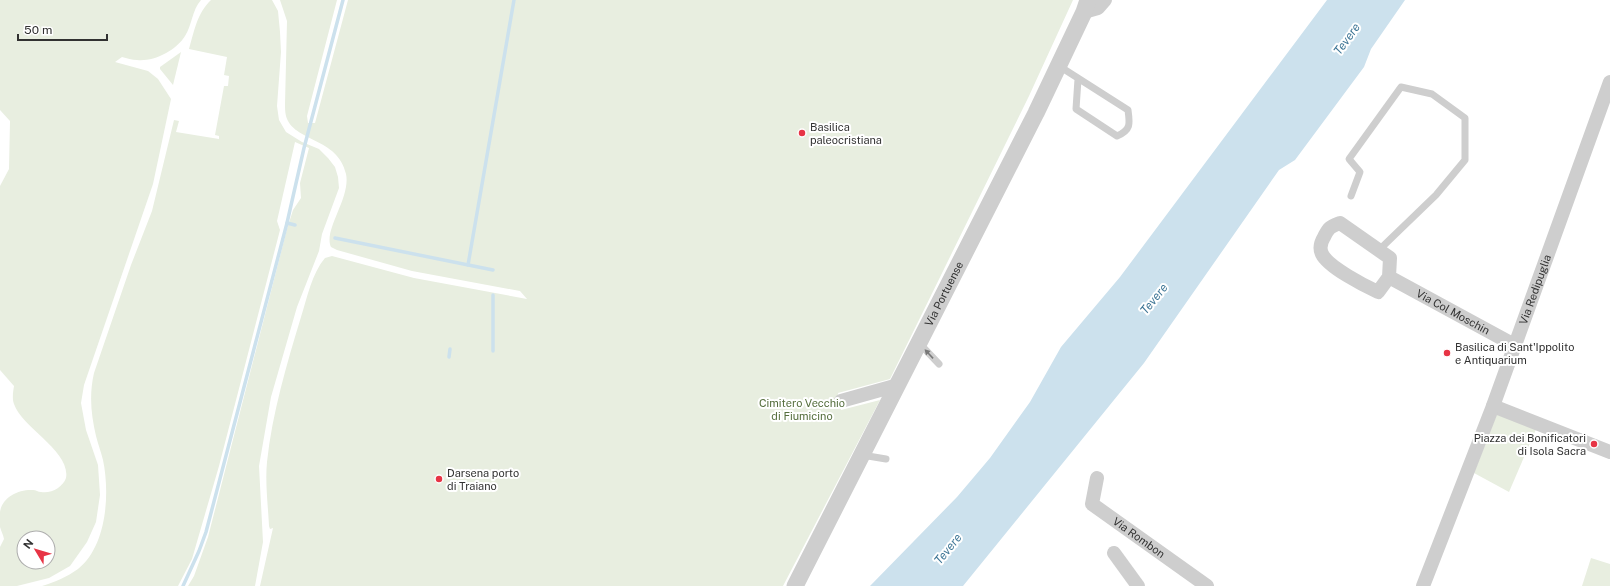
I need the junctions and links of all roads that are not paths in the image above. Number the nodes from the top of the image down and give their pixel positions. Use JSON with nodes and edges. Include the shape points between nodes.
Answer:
{"nodes":[{"id":1,"x":1105,"y":0,"type":"edge"},
{"id":2,"x":1086,"y":6,"type":"edge"},
{"id":3,"x":1058,"y":66,"type":"junction"},
{"id":4,"x":1078,"y":79,"type":"junction"},
{"id":5,"x":1610,"y":82,"type":"edge"},
{"id":6,"x":1351,"y":196,"type":"dead end"},
{"id":7,"x":1379,"y":250,"type":"junction"},
{"id":8,"x":1389,"y":277,"type":"junction"},
{"id":9,"x":920,"y":343,"type":"junction"},
{"id":10,"x":1516,"y":346,"type":"junction"},
{"id":11,"x":939,"y":364,"type":"dead end"},
{"id":12,"x":898,"y":385,"type":"junction"},
{"id":13,"x":841,"y":401,"type":"dead end"},
{"id":14,"x":1494,"y":406,"type":"junction"},
{"id":15,"x":1610,"y":452,"type":"edge"},
{"id":16,"x":862,"y":455,"type":"junction"},
{"id":17,"x":886,"y":459,"type":"dead end"},
{"id":18,"x":1097,"y":478,"type":"dead end"},
{"id":19,"x":1114,"y":553,"type":"dead end"},
{"id":20,"x":795,"y":586,"type":"edge"},
{"id":21,"x":1138,"y":586,"type":"edge"},
{"id":22,"x":1207,"y":586,"type":"edge"},
{"id":23,"x":1423,"y":586,"type":"edge"}],
"edges":[{"from":1,"to":2,"type":"street","via":[[1098,8]]},
{"from":2,"to":3,"type":"street","name":"Via Portuense"},
{"from":3,"to":4,"type":"lane"},
{"from":3,"to":9,"type":"street","name":"Via Portuense"},
{"from":4,"to":4,"type":"lane","via":[[1128,110],[1130,123],[1123,134],[1117,136],[1076,109]]},
{"from":5,"to":10,"type":"street","name":"Via Redipuglia"},
{"from":6,"to":7,"type":"lane","via":[[1360,172],[1349,159],[1401,87],[1432,94],[1465,118],[1465,160],[1436,195]]},
{"from":7,"to":8,"type":"street","via":[[1390,258]]},
{"from":7,"to":8,"type":"street","via":[[1340,223],[1329,228],[1320,244],[1321,254],[1330,263],[1361,284],[1378,292]]},
{"from":8,"to":10,"type":"street","name":"Via Col Moschin"},
{"from":11,"to":9,"type":"lane","one_way":true},
{"from":9,"to":12,"type":"street","name":"Via Portuense"},
{"from":10,"to":14,"type":"street","name":"Via Redipuglia"},
{"from":12,"to":13,"type":"street"},
{"from":12,"to":16,"type":"street","name":"Via Portuense"},
{"from":14,"to":15,"type":"street"},
{"from":14,"to":23,"type":"street","name":"Via Redipuglia"},
{"from":16,"to":17,"type":"lane"},
{"from":16,"to":20,"type":"street","name":"Via Portuense"},
{"from":18,"to":22,"type":"street","name":"Via Rombon","via":[[1092,504]]},
{"from":19,"to":21,"type":"street"}]}
